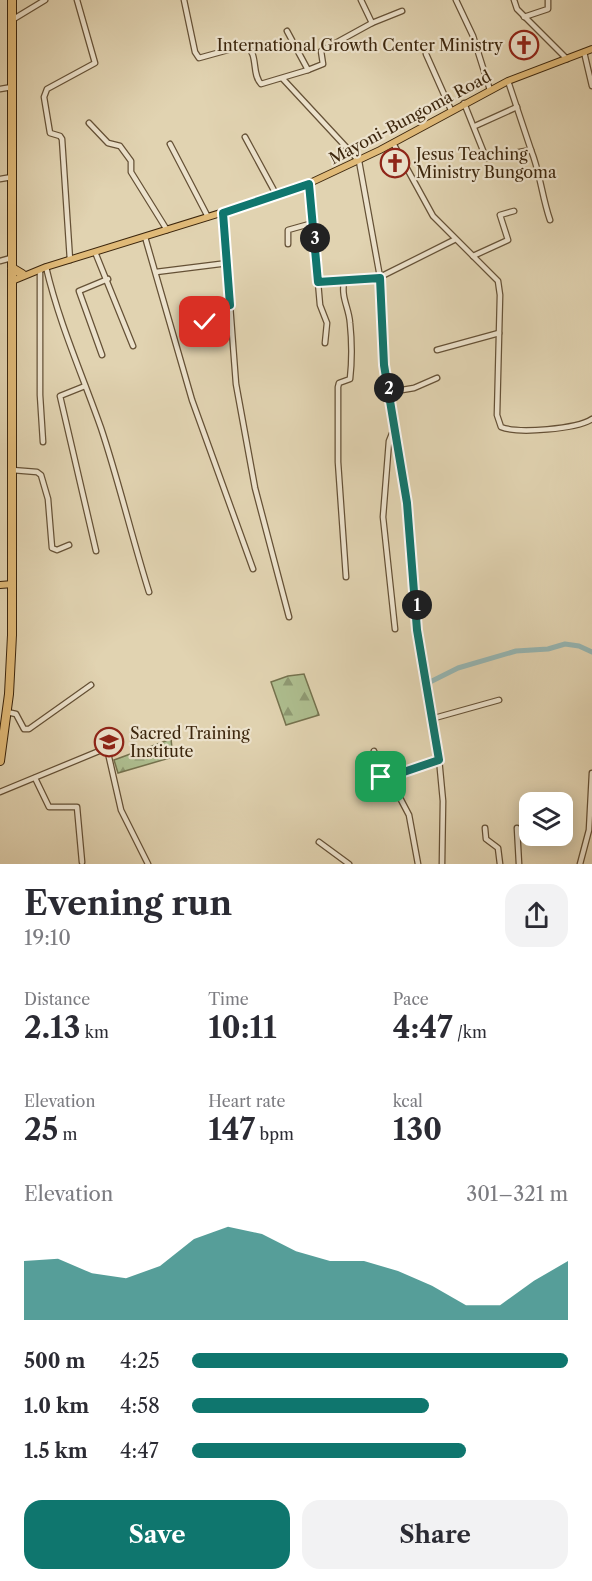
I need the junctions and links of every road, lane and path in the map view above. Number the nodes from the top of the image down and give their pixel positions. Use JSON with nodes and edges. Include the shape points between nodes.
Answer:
{"nodes":[{"id":1,"x":12,"y":0,"type":"edge"},
{"id":2,"x":45,"y":0,"type":"edge"},
{"id":3,"x":77,"y":0,"type":"edge"},
{"id":4,"x":184,"y":0,"type":"edge"},
{"id":5,"x":361,"y":0,"type":"edge"},
{"id":6,"x":456,"y":0,"type":"edge"},
{"id":7,"x":514,"y":0,"type":"edge"},
{"id":8,"x":548,"y":0,"type":"edge"},
{"id":9,"x":402,"y":11,"type":"dead end"},
{"id":10,"x":524,"y":17,"type":"junction"},
{"id":11,"x":12,"y":20,"type":"junction"},
{"id":12,"x":372,"y":23,"type":"junction"},
{"id":13,"x":287,"y":32,"type":"dead end"},
{"id":14,"x":592,"y":49,"type":"edge"},
{"id":15,"x":584,"y":52,"type":"junction"},
{"id":16,"x":426,"y":54,"type":"dead end"},
{"id":17,"x":567,"y":59,"type":"junction"},
{"id":18,"x":308,"y":70,"type":"junction"},
{"id":19,"x":283,"y":79,"type":"junction"},
{"id":20,"x":508,"y":81,"type":"junction"},
{"id":21,"x":592,"y":86,"type":"edge"},
{"id":22,"x":13,"y":87,"type":"junction"},
{"id":23,"x":0,"y":89,"type":"edge"},
{"id":24,"x":490,"y":90,"type":"junction"},
{"id":25,"x":464,"y":103,"type":"junction"},
{"id":26,"x":517,"y":107,"type":"junction"},
{"id":27,"x":450,"y":111,"type":"junction"},
{"id":28,"x":89,"y":123,"type":"dead end"},
{"id":29,"x":475,"y":126,"type":"junction"},
{"id":30,"x":245,"y":137,"type":"dead end"},
{"id":31,"x":393,"y":143,"type":"junction"},
{"id":32,"x":170,"y":144,"type":"dead end"},
{"id":33,"x":531,"y":150,"type":"junction"},
{"id":34,"x":358,"y":161,"type":"junction"},
{"id":35,"x":13,"y":177,"type":"junction"},
{"id":36,"x":0,"y":179,"type":"edge"},
{"id":37,"x":309,"y":184,"type":"junction"},
{"id":38,"x":277,"y":196,"type":"junction"},
{"id":39,"x":514,"y":211,"type":"dead end"},
{"id":40,"x":223,"y":213,"type":"junction"},
{"id":41,"x":208,"y":217,"type":"junction"},
{"id":42,"x":550,"y":220,"type":"dead end"},
{"id":43,"x":313,"y":223,"type":"junction"},
{"id":44,"x":167,"y":230,"type":"junction"},
{"id":45,"x":146,"y":237,"type":"junction"},
{"id":46,"x":454,"y":240,"type":"junction"},
{"id":47,"x":288,"y":244,"type":"dead end"},
{"id":48,"x":95,"y":252,"type":"junction"},
{"id":49,"x":473,"y":256,"type":"junction"},
{"id":50,"x":11,"y":258,"type":"junction"},
{"id":51,"x":70,"y":260,"type":"junction"},
{"id":52,"x":0,"y":261,"type":"edge"},
{"id":53,"x":228,"y":263,"type":"junction"},
{"id":54,"x":12,"y":268,"type":"junction"},
{"id":55,"x":40,"y":270,"type":"junction"},
{"id":56,"x":156,"y":272,"type":"junction"},
{"id":57,"x":22,"y":274,"type":"junction"},
{"id":58,"x":380,"y":278,"type":"junction"},
{"id":59,"x":12,"y":279,"type":"junction"},
{"id":60,"x":108,"y":279,"type":"junction"},
{"id":61,"x":318,"y":282,"type":"junction"},
{"id":62,"x":344,"y":282,"type":"junction"},
{"id":63,"x":230,"y":305,"type":"junction"},
{"id":64,"x":499,"y":333,"type":"junction"},
{"id":65,"x":325,"y":342,"type":"dead end"},
{"id":66,"x":206,"y":343,"type":"dead end"},
{"id":67,"x":133,"y":346,"type":"dead end"},
{"id":68,"x":437,"y":350,"type":"dead end"},
{"id":69,"x":102,"y":355,"type":"dead end"},
{"id":70,"x":437,"y":378,"type":"dead end"},
{"id":71,"x":86,"y":386,"type":"junction"},
{"id":72,"x":390,"y":392,"type":"junction"},
{"id":73,"x":592,"y":419,"type":"edge"},
{"id":74,"x":393,"y":431,"type":"junction"},
{"id":75,"x":43,"y":442,"type":"dead end"},
{"id":76,"x":12,"y":470,"type":"junction"},
{"id":77,"x":69,"y":545,"type":"dead end"},
{"id":78,"x":96,"y":551,"type":"dead end"},
{"id":79,"x":253,"y":569,"type":"dead end"},
{"id":80,"x":346,"y":577,"type":"dead end"},
{"id":81,"x":0,"y":587,"type":"edge"},
{"id":82,"x":11,"y":587,"type":"junction"},
{"id":83,"x":149,"y":592,"type":"dead end"},
{"id":84,"x":289,"y":617,"type":"dead end"},
{"id":85,"x":395,"y":629,"type":"dead end"},
{"id":86,"x":91,"y":685,"type":"dead end"},
{"id":87,"x":499,"y":700,"type":"dead end"},
{"id":88,"x":7,"y":712,"type":"junction"},
{"id":89,"x":432,"y":717,"type":"junction"},
{"id":90,"x":374,"y":751,"type":"dead end"},
{"id":91,"x":439,"y":760,"type":"junction"},
{"id":92,"x":0,"y":761,"type":"edge"},
{"id":93,"x":592,"y":773,"type":"edge"},
{"id":94,"x":389,"y":777,"type":"junction"},
{"id":95,"x":35,"y":778,"type":"junction"},
{"id":96,"x":0,"y":792,"type":"edge"},
{"id":97,"x":485,"y":828,"type":"dead end"},
{"id":98,"x":517,"y":828,"type":"dead end"},
{"id":99,"x":319,"y":842,"type":"dead end"},
{"id":100,"x":82,"y":862,"type":"dead end"},
{"id":101,"x":148,"y":864,"type":"edge"},
{"id":102,"x":349,"y":864,"type":"edge"},
{"id":103,"x":418,"y":864,"type":"edge"},
{"id":104,"x":442,"y":864,"type":"edge"},
{"id":105,"x":500,"y":864,"type":"edge"},
{"id":106,"x":519,"y":864,"type":"edge"},
{"id":107,"x":580,"y":864,"type":"edge"}],
"edges":[{"from":1,"to":11,"type":"highway"},
{"from":2,"to":11,"type":"street"},
{"from":3,"to":51,"type":"street","via":[[95,63],[47,89],[44,97],[50,133],[62,139]]},
{"from":4,"to":19,"type":"street","via":[[197,56],[246,45],[254,54],[259,83]]},
{"from":5,"to":12,"type":"street"},
{"from":6,"to":24,"type":"street","via":[[473,36]]},
{"from":7,"to":10,"type":"street"},
{"from":8,"to":10,"type":"street","via":[[548,9]]},
{"from":9,"to":12,"type":"street"},
{"from":10,"to":17,"type":"street"},
{"from":11,"to":22,"type":"highway"},
{"from":12,"to":18,"type":"street","via":[[321,51],[323,64]]},
{"from":13,"to":18,"type":"street"},
{"from":14,"to":15,"type":"main road","name":"Mayoni-Bungoma Road"},
{"from":15,"to":17,"type":"main road","name":"Mayoni-Bungoma Road"},
{"from":15,"to":21,"type":"street"},
{"from":16,"to":27,"type":"street"},
{"from":17,"to":20,"type":"main road","name":"Mayoni-Bungoma Road"},
{"from":18,"to":19,"type":"street"},
{"from":19,"to":34,"type":"street"},
{"from":20,"to":24,"type":"main road","name":"Mayoni-Bungoma Road"},
{"from":20,"to":26,"type":"street"},
{"from":22,"to":23,"type":"street"},
{"from":22,"to":35,"type":"highway"},
{"from":24,"to":25,"type":"main road","name":"Mayoni-Bungoma Road"},
{"from":25,"to":27,"type":"main road","name":"Mayoni-Bungoma Road"},
{"from":25,"to":29,"type":"street"},
{"from":26,"to":29,"type":"street"},
{"from":26,"to":33,"type":"street"},
{"from":27,"to":31,"type":"main road","name":"Mayoni-Bungoma Road"},
{"from":28,"to":44,"type":"street","via":[[108,143],[124,150],[131,161],[132,175]]},
{"from":29,"to":33,"type":"street","via":[[487,159]]},
{"from":30,"to":38,"type":"street"},
{"from":31,"to":34,"type":"main road","name":"Mayoni-Bungoma Road"},
{"from":31,"to":46,"type":"street","via":[[428,210]]},
{"from":32,"to":41,"type":"street"},
{"from":33,"to":42,"type":"street"},
{"from":34,"to":37,"type":"main road","name":"Mayoni-Bungoma Road"},
{"from":34,"to":58,"type":"street"},
{"from":35,"to":36,"type":"street"},
{"from":35,"to":50,"type":"highway"},
{"from":37,"to":38,"type":"main road","name":"Mayoni-Bungoma Road"},
{"from":37,"to":43,"type":"street"},
{"from":38,"to":40,"type":"main road","name":"Mayoni-Bungoma Road"},
{"from":39,"to":49,"type":"street","via":[[500,215],[508,240]]},
{"from":40,"to":41,"type":"main road","name":"Mayoni-Bungoma Road"},
{"from":40,"to":53,"type":"street"},
{"from":41,"to":44,"type":"main road","name":"Mayoni-Bungoma Road"},
{"from":43,"to":47,"type":"street","via":[[288,230]]},
{"from":43,"to":61,"type":"street"},
{"from":44,"to":45,"type":"main road","name":"Mayoni-Bungoma Road"},
{"from":45,"to":48,"type":"main road","name":"Mayoni-Bungoma Road"},
{"from":45,"to":56,"type":"street"},
{"from":46,"to":49,"type":"street"},
{"from":46,"to":58,"type":"street"},
{"from":48,"to":51,"type":"main road","name":"Mayoni-Bungoma Road"},
{"from":48,"to":60,"type":"street"},
{"from":49,"to":64,"type":"street","via":[[498,281]]},
{"from":50,"to":52,"type":"street"},
{"from":50,"to":54,"type":"highway"},
{"from":51,"to":55,"type":"main road","name":"Mayoni-Bungoma Road"},
{"from":53,"to":56,"type":"street"},
{"from":53,"to":63,"type":"street"},
{"from":54,"to":57,"type":"highway"},
{"from":54,"to":59,"type":"highway"},
{"from":55,"to":57,"type":"main road"},
{"from":55,"to":59,"type":"main road"},
{"from":55,"to":71,"type":"street"},
{"from":55,"to":75,"type":"street"},
{"from":56,"to":79,"type":"street","via":[[192,400]]},
{"from":57,"to":59,"type":"main road"},
{"from":58,"to":62,"type":"street"},
{"from":58,"to":72,"type":"street","via":[[384,365]]},
{"from":59,"to":76,"type":"highway"},
{"from":60,"to":67,"type":"street"},
{"from":60,"to":69,"type":"street","via":[[79,291]]},
{"from":61,"to":62,"type":"street"},
{"from":61,"to":65,"type":"street","via":[[328,333]]},
{"from":62,"to":80,"type":"street","via":[[352,365],[350,379],[338,387]]},
{"from":63,"to":66,"type":"street","via":[[207,311],[209,320],[203,324]]},
{"from":63,"to":84,"type":"street","via":[[234,371],[250,460]]},
{"from":64,"to":68,"type":"street"},
{"from":64,"to":73,"type":"street","via":[[497,415],[501,427],[562,428]]},
{"from":70,"to":72,"type":"street","via":[[414,388]]},
{"from":71,"to":78,"type":"street","via":[[60,396]]},
{"from":71,"to":83,"type":"street"},
{"from":72,"to":74,"type":"street"},
{"from":74,"to":85,"type":"street","via":[[382,504]]},
{"from":74,"to":89,"type":"street","via":[[407,503],[417,630]]},
{"from":76,"to":77,"type":"street","via":[[40,474],[48,499],[52,548]]},
{"from":76,"to":82,"type":"highway"},
{"from":81,"to":82,"type":"main road"},
{"from":82,"to":88,"type":"highway"},
{"from":86,"to":88,"type":"street","via":[[29,729],[24,729],[16,714]]},
{"from":87,"to":89,"type":"street"},
{"from":88,"to":92,"type":"highway"},
{"from":89,"to":91,"type":"street"},
{"from":90,"to":94,"type":"street","via":[[381,777]]},
{"from":91,"to":94,"type":"street"},
{"from":91,"to":104,"type":"street"},
{"from":93,"to":107,"type":"street","via":[[589,830]]},
{"from":94,"to":103,"type":"street","via":[[409,815]]},
{"from":95,"to":96,"type":"street"},
{"from":95,"to":100,"type":"street","via":[[49,807],[77,807]]},
{"from":95,"to":101,"type":"street","via":[[98,750],[106,751],[121,810]]},
{"from":97,"to":105,"type":"street","via":[[486,839],[498,848]]},
{"from":98,"to":106,"type":"street"},
{"from":99,"to":102,"type":"street"}]}
